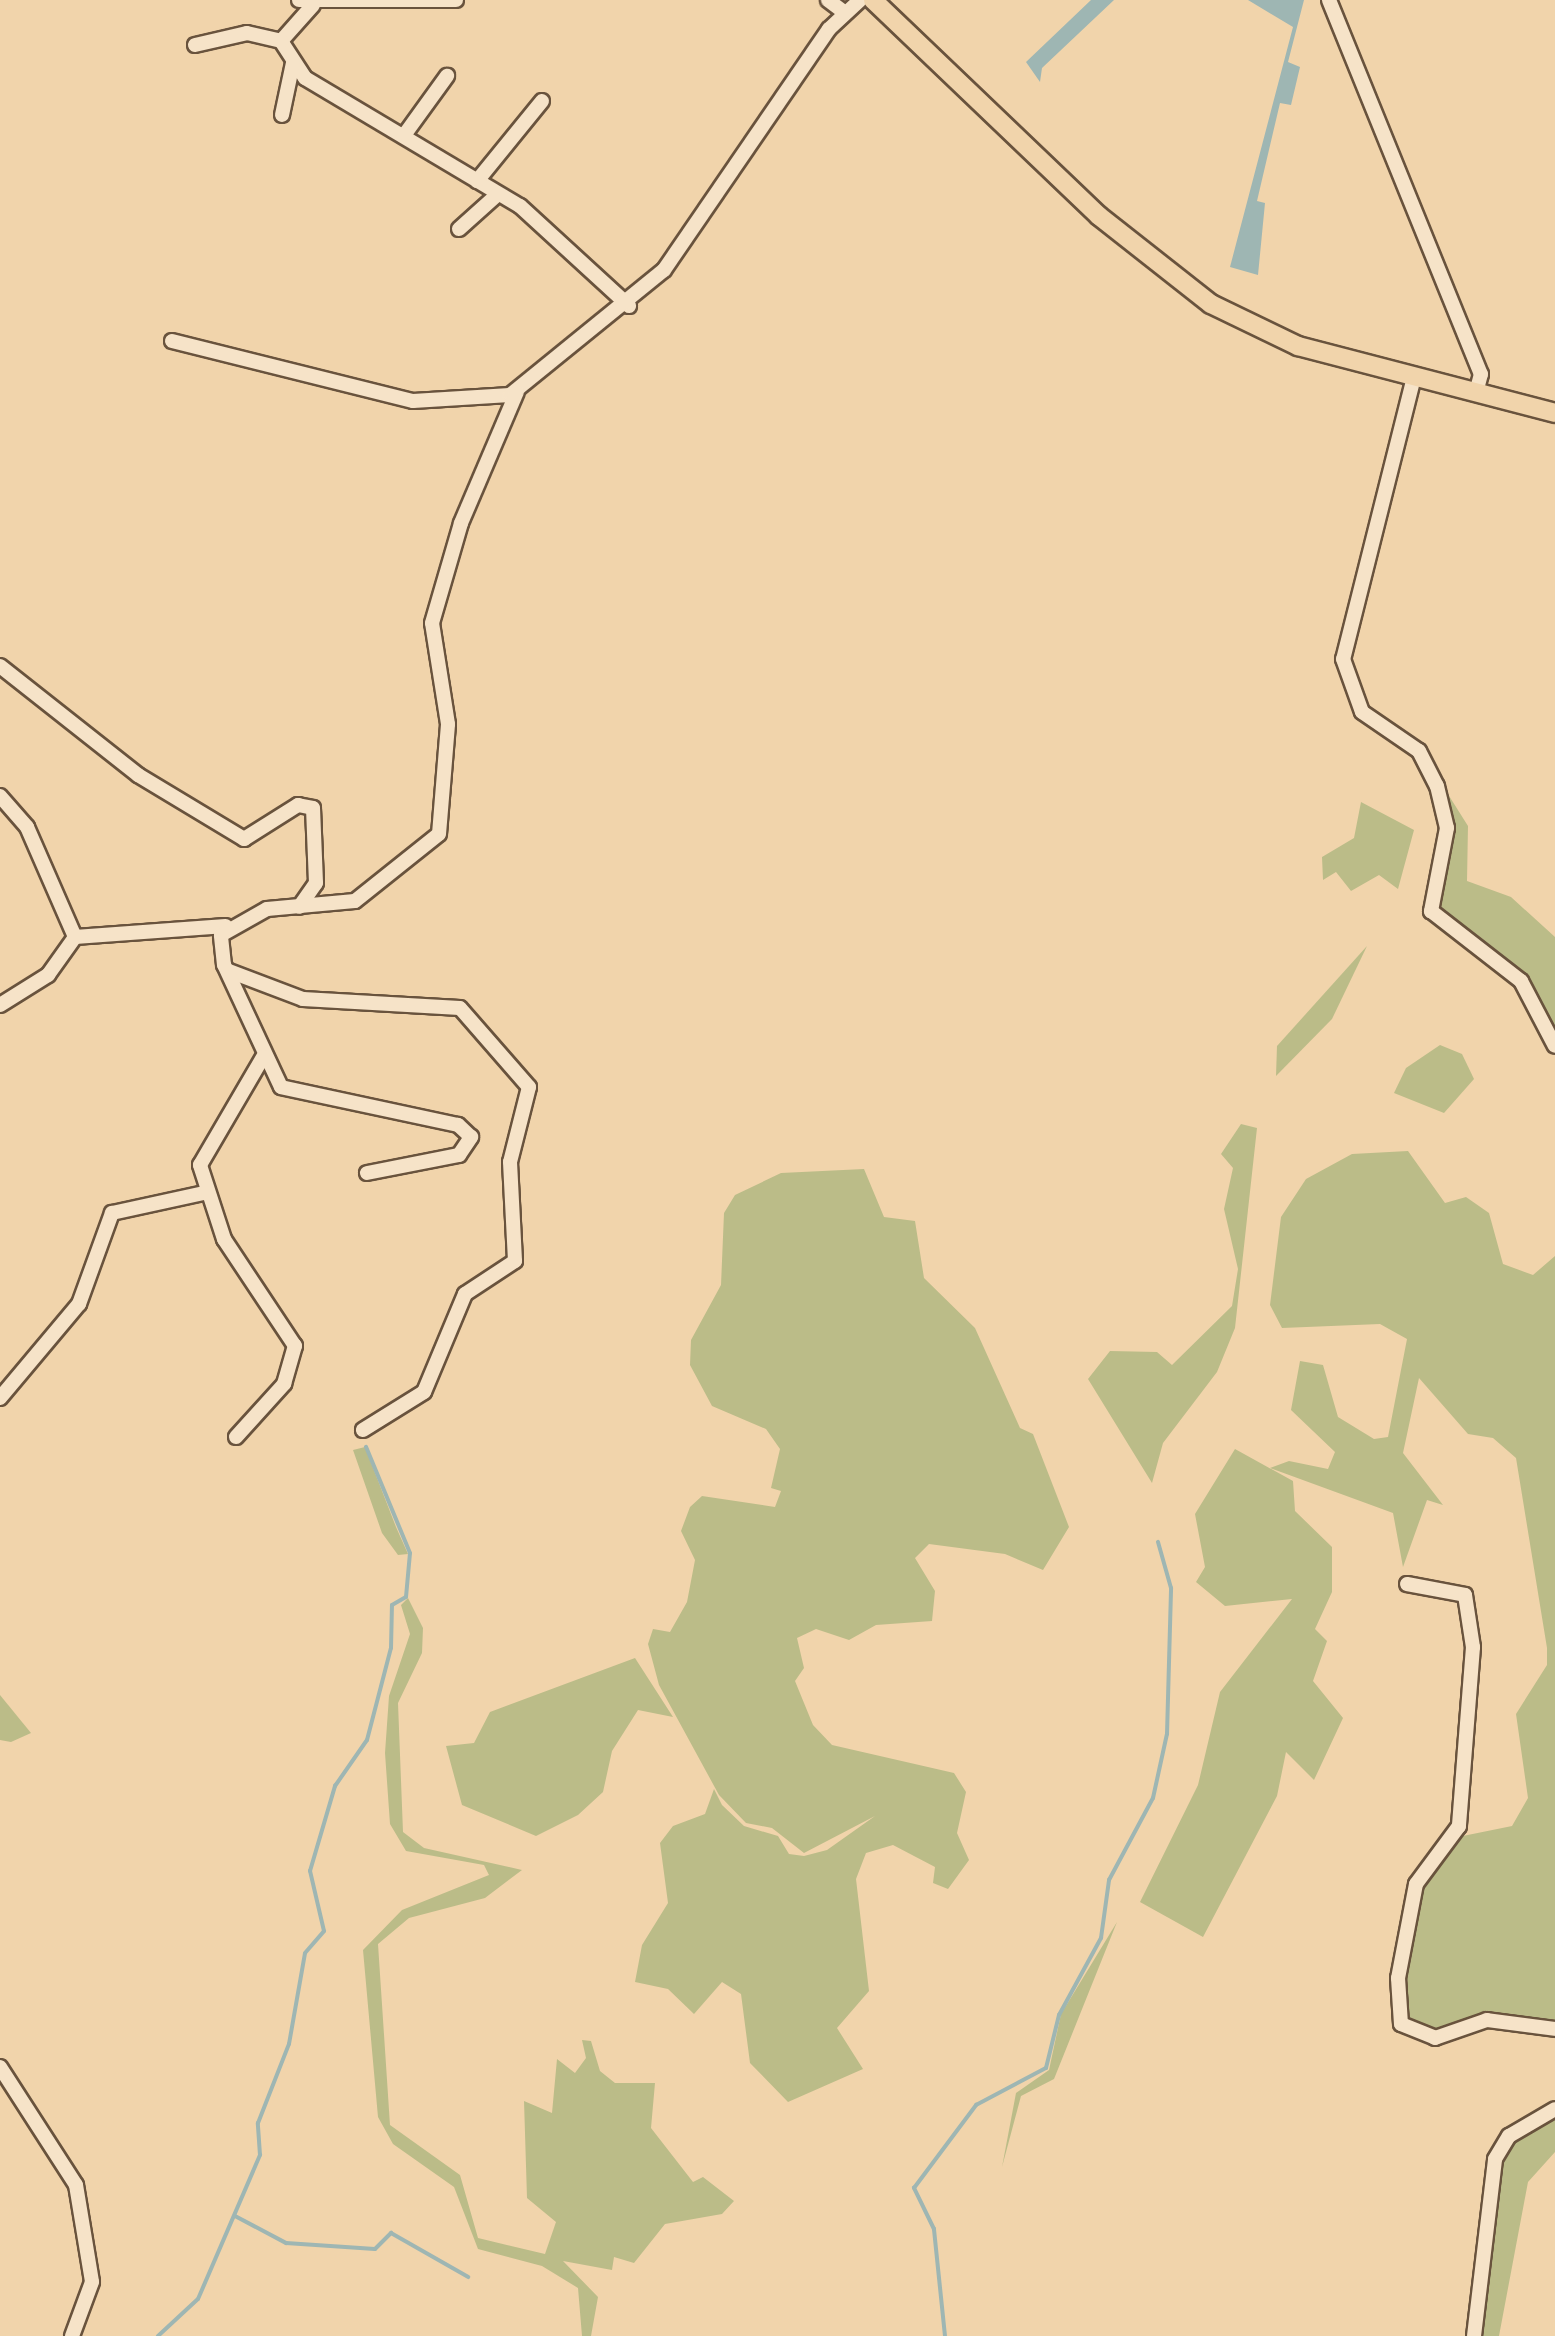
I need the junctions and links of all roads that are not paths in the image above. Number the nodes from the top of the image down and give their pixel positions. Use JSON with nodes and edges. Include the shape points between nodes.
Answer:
{"nodes":[{"id":1,"x":456,"y":0,"type":"edge"},
{"id":2,"x":828,"y":0,"type":"edge"},
{"id":3,"x":860,"y":0,"type":"edge"},
{"id":4,"x":873,"y":0,"type":"edge"},
{"id":5,"x":1329,"y":0,"type":"edge"},
{"id":6,"x":306,"y":2,"type":"edge"},
{"id":7,"x":845,"y":13,"type":"junction"},
{"id":8,"x":281,"y":41,"type":"junction"},
{"id":9,"x":195,"y":45,"type":"dead end"},
{"id":10,"x":292,"y":63,"type":"junction"},
{"id":11,"x":447,"y":76,"type":"dead end"},
{"id":12,"x":542,"y":101,"type":"dead end"},
{"id":13,"x":282,"y":115,"type":"dead end"},
{"id":14,"x":405,"y":134,"type":"junction"},
{"id":15,"x":477,"y":182,"type":"junction"},
{"id":16,"x":498,"y":194,"type":"junction"},
{"id":17,"x":459,"y":230,"type":"dead end"},
{"id":18,"x":629,"y":306,"type":"junction"},
{"id":19,"x":172,"y":341,"type":"dead end"},
{"id":20,"x":1414,"y":377,"type":"junction"},
{"id":21,"x":517,"y":392,"type":"junction"},
{"id":22,"x":1476,"y":392,"type":"junction"},
{"id":23,"x":1555,"y":412,"type":"edge"},
{"id":24,"x":1,"y":668,"type":"edge"},
{"id":25,"x":0,"y":796,"type":"edge"},
{"id":26,"x":299,"y":907,"type":"junction"},
{"id":27,"x":226,"y":926,"type":"junction"},
{"id":28,"x":75,"y":937,"type":"junction"},
{"id":29,"x":228,"y":970,"type":"junction"},
{"id":30,"x":0,"y":1006,"type":"edge"},
{"id":31,"x":1555,"y":1046,"type":"edge"},
{"id":32,"x":262,"y":1057,"type":"junction"},
{"id":33,"x":367,"y":1173,"type":"dead end"},
{"id":34,"x":204,"y":1193,"type":"junction"},
{"id":35,"x":0,"y":1398,"type":"edge"},
{"id":36,"x":363,"y":1430,"type":"dead end"},
{"id":37,"x":236,"y":1437,"type":"dead end"},
{"id":38,"x":1407,"y":1584,"type":"dead end"},
{"id":39,"x":1555,"y":2029,"type":"edge"},
{"id":40,"x":0,"y":2067,"type":"edge"},
{"id":41,"x":1555,"y":2109,"type":"edge"},
{"id":42,"x":72,"y":2336,"type":"edge"},
{"id":43,"x":1474,"y":2336,"type":"edge"}],
"edges":[{"from":1,"to":6,"type":"street"},
{"from":2,"to":7,"type":"street"},
{"from":3,"to":7,"type":"street"},
{"from":4,"to":20,"type":"main road","via":[[1182,285],[1280,338]]},
{"from":5,"to":22,"type":"street","via":[[1481,374]]},
{"from":6,"to":8,"type":"street"},
{"from":7,"to":18,"type":"street","via":[[704,223]]},
{"from":8,"to":9,"type":"street","via":[[247,33]]},
{"from":8,"to":10,"type":"street"},
{"from":10,"to":13,"type":"street"},
{"from":10,"to":14,"type":"street","via":[[319,90]]},
{"from":11,"to":14,"type":"street"},
{"from":12,"to":15,"type":"street"},
{"from":14,"to":15,"type":"street"},
{"from":15,"to":16,"type":"street"},
{"from":16,"to":17,"type":"street"},
{"from":16,"to":18,"type":"street"},
{"from":18,"to":21,"type":"street"},
{"from":19,"to":21,"type":"street","via":[[413,400],[472,403]]},
{"from":20,"to":22,"type":"main road"},
{"from":20,"to":31,"type":"street","via":[[1343,659],[1362,712],[1419,752],[1437,786],[1447,828],[1431,911],[1521,982]]},
{"from":21,"to":26,"type":"street","via":[[460,523],[432,623],[448,724],[439,834],[355,901]]},
{"from":22,"to":23,"type":"main road"},
{"from":24,"to":26,"type":"street","via":[[138,775],[244,840],[298,805],[314,808],[316,883]]},
{"from":25,"to":28,"type":"street","via":[[27,827]]},
{"from":26,"to":27,"type":"street"},
{"from":27,"to":28,"type":"street"},
{"from":27,"to":29,"type":"street","via":[[219,946]]},
{"from":28,"to":30,"type":"street","via":[[48,975]]},
{"from":29,"to":32,"type":"street","via":[[249,1004]]},
{"from":29,"to":36,"type":"street","via":[[303,999],[460,1008],[529,1087],[510,1162],[515,1261],[465,1294],[424,1392]]},
{"from":32,"to":33,"type":"street","via":[[290,1094],[458,1126],[472,1136],[460,1155]]},
{"from":32,"to":34,"type":"street","via":[[203,1149]]},
{"from":34,"to":35,"type":"street","via":[[112,1214],[79,1304]]},
{"from":34,"to":37,"type":"street","via":[[297,1358]]},
{"from":38,"to":39,"type":"street","via":[[1466,1595],[1473,1647],[1458,1826],[1416,1884],[1398,1978],[1401,2024],[1435,2038],[1487,2020]]},
{"from":40,"to":42,"type":"street","via":[[76,2185],[92,2282]]},
{"from":41,"to":43,"type":"street","via":[[1509,2136],[1494,2159]]}]}
